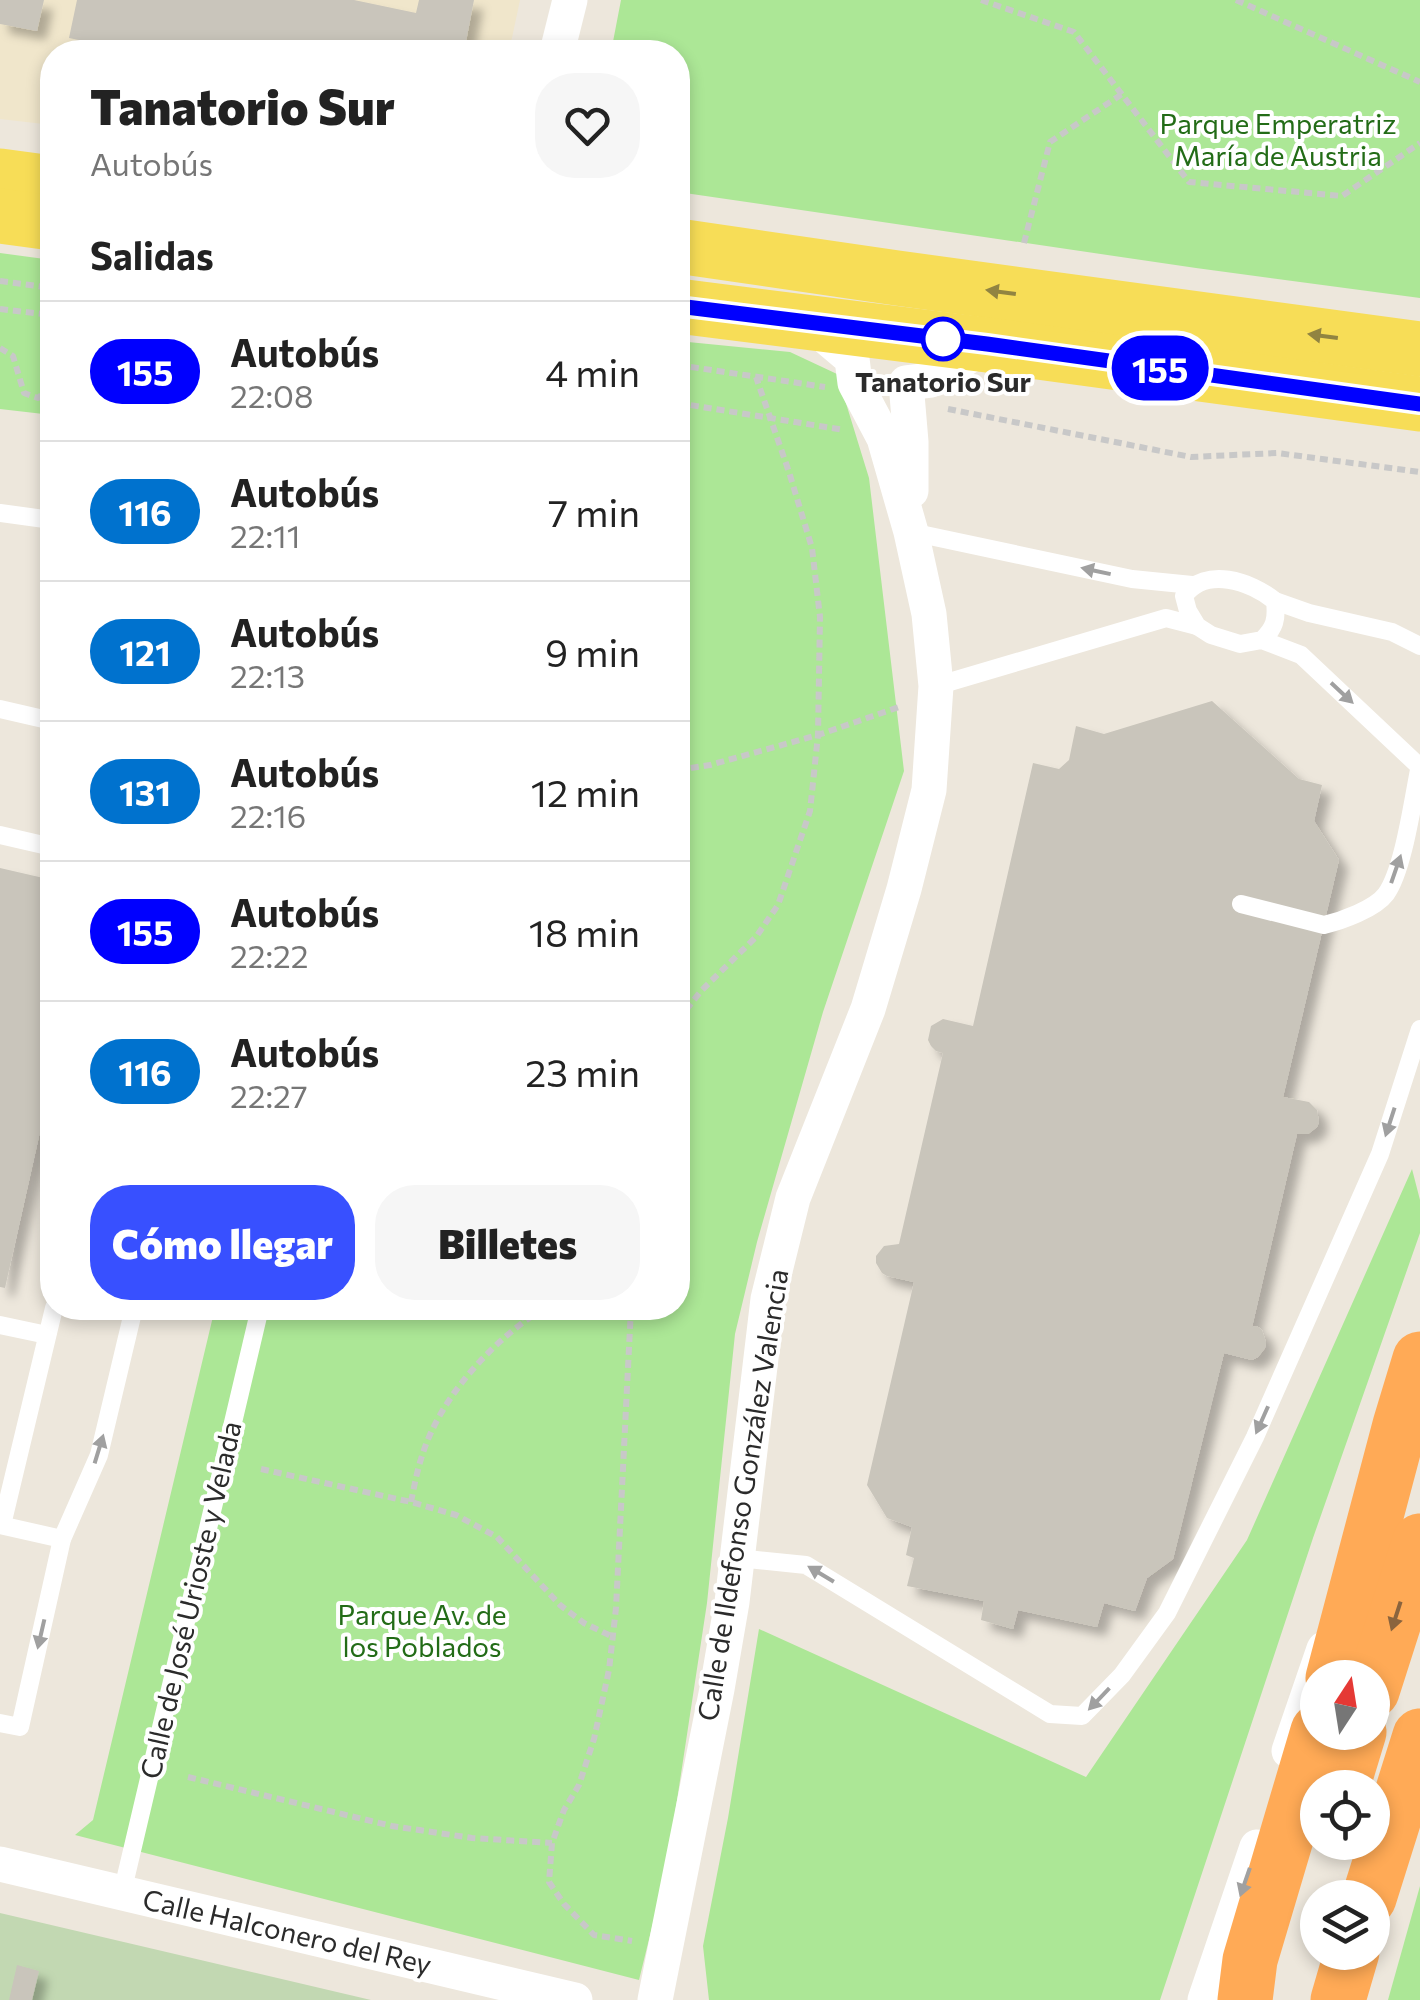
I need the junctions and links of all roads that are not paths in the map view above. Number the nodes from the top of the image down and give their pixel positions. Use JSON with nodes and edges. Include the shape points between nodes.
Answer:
{"nodes":[{"id":1,"x":570,"y":0,"type":"edge"},
{"id":2,"x":560,"y":40,"type":"edge"},
{"id":3,"x":0,"y":176,"type":"edge"},
{"id":4,"x":40,"y":181,"type":"edge"},
{"id":5,"x":0,"y":216,"type":"edge"},
{"id":6,"x":40,"y":221,"type":"edge"},
{"id":7,"x":690,"y":248,"type":"edge"},
{"id":8,"x":690,"y":268,"type":"edge"},
{"id":9,"x":897,"y":278,"type":"junction"},
{"id":10,"x":690,"y":307,"type":"edge"},
{"id":11,"x":809,"y":322,"type":"junction"},
{"id":12,"x":987,"y":344,"type":"junction"},
{"id":13,"x":1420,"y":349,"type":"edge"},
{"id":14,"x":1420,"y":404,"type":"edge"},
{"id":15,"x":0,"y":514,"type":"edge"},
{"id":16,"x":40,"y":519,"type":"edge"},
{"id":17,"x":910,"y":532,"type":"junction"},
{"id":18,"x":1192,"y":585,"type":"junction"},
{"id":19,"x":1275,"y":601,"type":"junction"},
{"id":20,"x":1198,"y":626,"type":"junction"},
{"id":21,"x":1262,"y":640,"type":"junction"},
{"id":22,"x":1420,"y":646,"type":"edge"},
{"id":23,"x":936,"y":691,"type":"junction"},
{"id":24,"x":0,"y":709,"type":"edge"},
{"id":25,"x":40,"y":718,"type":"edge"},
{"id":26,"x":1420,"y":766,"type":"edge"},
{"id":27,"x":0,"y":835,"type":"edge"},
{"id":28,"x":40,"y":843,"type":"edge"},
{"id":29,"x":1242,"y":904,"type":"dead end"},
{"id":30,"x":1420,"y":1029,"type":"edge"},
{"id":31,"x":51,"y":1320,"type":"edge"},
{"id":32,"x":131,"y":1320,"type":"edge"},
{"id":33,"x":257,"y":1320,"type":"edge"},
{"id":34,"x":0,"y":1325,"type":"edge"},
{"id":35,"x":48,"y":1335,"type":"junction"},
{"id":36,"x":1420,"y":1360,"type":"edge"},
{"id":37,"x":1400,"y":1425,"type":"junction"},
{"id":38,"x":1,"y":1525,"type":"edge"},
{"id":39,"x":62,"y":1539,"type":"junction"},
{"id":40,"x":1420,"y":1541,"type":"edge"},
{"id":41,"x":738,"y":1558,"type":"junction"},
{"id":42,"x":1338,"y":1660,"type":"edge"},
{"id":43,"x":1382,"y":1660,"type":"edge"},
{"id":44,"x":0,"y":1723,"type":"edge"},
{"id":45,"x":1420,"y":1736,"type":"edge"},
{"id":46,"x":1312,"y":1750,"type":"edge"},
{"id":47,"x":1420,"y":1777,"type":"edge"},
{"id":48,"x":1318,"y":1860,"type":"edge"},
{"id":49,"x":0,"y":1864,"type":"edge"},
{"id":50,"x":1376,"y":1876,"type":"edge"},
{"id":51,"x":122,"y":1893,"type":"junction"},
{"id":52,"x":1347,"y":1970,"type":"edge"},
{"id":53,"x":575,"y":2000,"type":"edge"},
{"id":54,"x":654,"y":2000,"type":"edge"},
{"id":55,"x":1205,"y":2000,"type":"edge"},
{"id":56,"x":1245,"y":2000,"type":"edge"},
{"id":57,"x":1268,"y":2000,"type":"edge"},
{"id":58,"x":1338,"y":2000,"type":"edge"}],
"edges":[{"from":1,"to":2,"type":"street"},
{"from":3,"to":4,"type":"main road"},
{"from":5,"to":6,"type":"main road"},
{"from":7,"to":9,"type":"main road"},
{"from":8,"to":9,"type":"main road","via":[[784,278]]},
{"from":13,"to":9,"type":"main road","one_way":true},
{"from":10,"to":11,"type":"main road"},
{"from":11,"to":12,"type":"main road"},
{"from":11,"to":17,"type":"street","name":"Calle de Ildefonso González Valencia","via":[[852,359],[884,438]]},
{"from":12,"to":14,"type":"main road"},
{"from":12,"to":17,"type":"street","name":"Calle de Ildefonso González Valencia","via":[[931,380],[906,383]]},
{"from":15,"to":16,"type":"lane"},
{"from":18,"to":17,"type":"lane","one_way":true,"via":[[1132,579]]},
{"from":17,"to":23,"type":"street","name":"Calle de Ildefonso González Valencia","via":[[929,614]]},
{"from":18,"to":19,"type":"lane","via":[[1209,578],[1234,582]]},
{"from":18,"to":20,"type":"lane","via":[[1184,596]]},
{"from":19,"to":21,"type":"lane","via":[[1273,630]]},
{"from":19,"to":22,"type":"lane","via":[[1392,632]]},
{"from":20,"to":21,"type":"lane","via":[[1240,644]]},
{"from":20,"to":23,"type":"lane","via":[[1166,618]]},
{"from":21,"to":26,"type":"lane","one_way":true,"via":[[1301,655]]},
{"from":23,"to":41,"type":"street","name":"Calle de Ildefonso González Valencia","via":[[929,790],[908,874],[868,1008],[794,1198],[768,1299]]},
{"from":24,"to":25,"type":"lane"},
{"from":29,"to":26,"type":"lane","one_way":true,"via":[[1324,925],[1384,897],[1398,870]]},
{"from":27,"to":28,"type":"lane"},
{"from":30,"to":41,"type":"lane","one_way":true,"via":[[1380,1154],[1254,1437],[1167,1613],[1082,1716],[1050,1714],[806,1565]]},
{"from":31,"to":35,"type":"lane"},
{"from":39,"to":32,"type":"lane","one_way":true,"via":[[98,1455]]},
{"from":33,"to":51,"type":"lane","name":"Calle de José Urioste y Velada"},
{"from":34,"to":35,"type":"lane"},
{"from":35,"to":38,"type":"lane"},
{"from":36,"to":37,"type":"highway"},
{"from":37,"to":42,"type":"highway"},
{"from":37,"to":55,"type":"street","one_way":true},
{"from":38,"to":39,"type":"lane"},
{"from":39,"to":44,"type":"lane","one_way":true,"via":[[20,1727]]},
{"from":40,"to":43,"type":"highway","one_way":true},
{"from":41,"to":54,"type":"street","name":"Calle de Ildefonso González Valencia"},
{"from":45,"to":50,"type":"highway"},
{"from":46,"to":56,"type":"highway","via":[[1250,1960]]},
{"from":47,"to":50,"type":"highway"},
{"from":48,"to":57,"type":"highway"},
{"from":49,"to":51,"type":"street","name":"Calle Halconero del Rey"},
{"from":51,"to":53,"type":"street","name":"Calle Halconero del Rey"},
{"from":52,"to":58,"type":"highway"}]}
